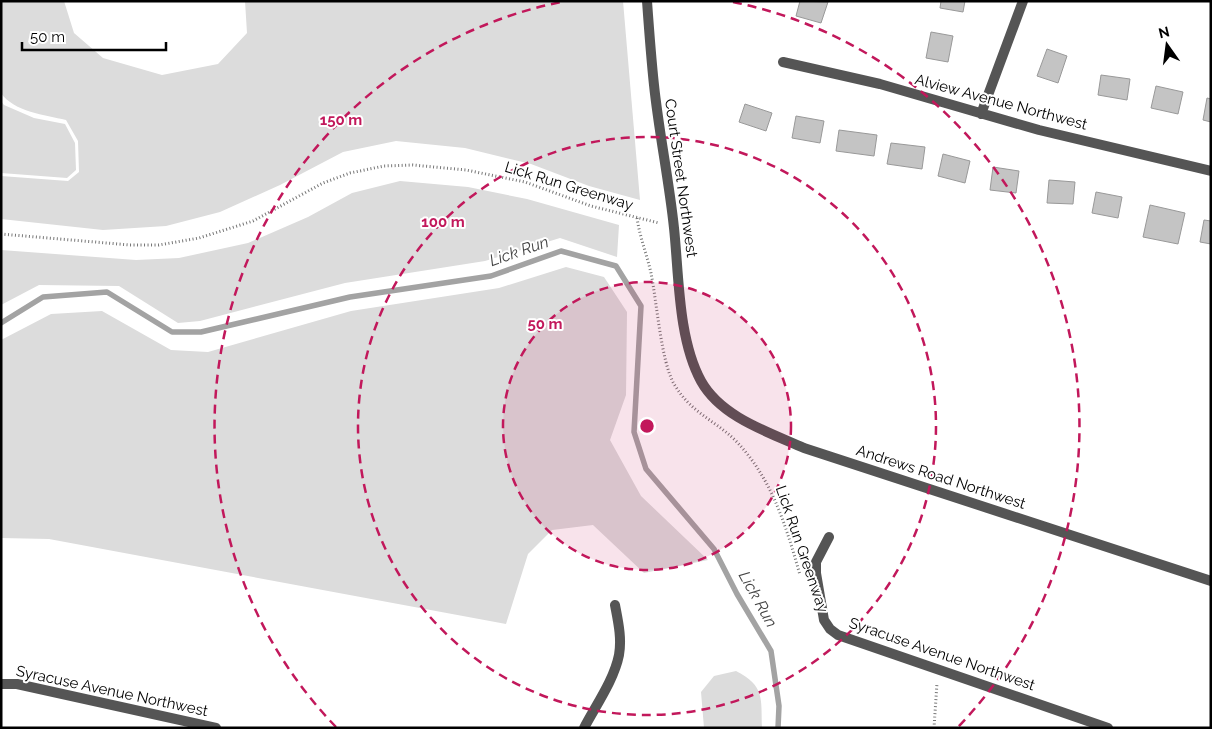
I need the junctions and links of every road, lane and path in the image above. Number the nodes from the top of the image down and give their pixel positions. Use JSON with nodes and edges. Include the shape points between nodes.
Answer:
{"nodes":[{"id":1,"x":647,"y":1,"type":"edge"},
{"id":2,"x":1023,"y":1,"type":"edge"},
{"id":3,"x":783,"y":62,"type":"dead end"},
{"id":4,"x":980,"y":114,"type":"junction"},
{"id":5,"x":1211,"y":172,"type":"edge"},
{"id":6,"x":637,"y":218,"type":"junction"},
{"id":7,"x":674,"y":226,"type":"junction"},
{"id":8,"x":1,"y":234,"type":"edge"},
{"id":9,"x":692,"y":359,"type":"joint"},
{"id":10,"x":829,"y":537,"type":"dead end"},
{"id":11,"x":801,"y":577,"type":"dead end"},
{"id":12,"x":1211,"y":581,"type":"edge"},
{"id":13,"x":615,"y":605,"type":"dead end"},
{"id":14,"x":938,"y":677,"type":"dead end"},
{"id":15,"x":1,"y":684,"type":"edge"},
{"id":16,"x":216,"y":728,"type":"edge"},
{"id":17,"x":584,"y":728,"type":"edge"},
{"id":18,"x":934,"y":728,"type":"edge"},
{"id":19,"x":1108,"y":728,"type":"edge"}],
"edges":[{"from":1,"to":7,"type":"street","name":"Court Street Northwest","via":[[654,85]]},
{"from":2,"to":4,"type":"street"},
{"from":3,"to":4,"type":"street","name":"Alview Avenue Northwest","via":[[880,84]]},
{"from":4,"to":5,"type":"street","name":"Alview Avenue Northwest"},
{"from":6,"to":7,"type":"path","name":"Lick Run Greenway"},
{"from":6,"to":8,"type":"path","name":"Lick Run Greenway","via":[[591,206],[525,182],[413,164],[350,173],[323,183],[253,221],[199,238],[159,245]]},
{"from":6,"to":11,"type":"path","name":"Lick Run Greenway","via":[[650,271],[667,371],[690,407],[734,439],[764,477],[782,516]]},
{"from":7,"to":9,"type":"street","name":"Court Street Northwest","via":[[681,299]]},
{"from":9,"to":12,"type":"street","name":"Andrews Road Northwest","via":[[701,381],[716,400],[753,426],[804,448]]},
{"from":10,"to":19,"type":"street","name":"Syracuse Avenue Northwest","via":[[816,562],[816,573],[824,620],[838,635]]},
{"from":13,"to":17,"type":"street","via":[[619,655]]},
{"from":14,"to":18,"type":"path"},
{"from":15,"to":16,"type":"street","name":"Syracuse Avenue Northwest","via":[[17,684]]}]}
